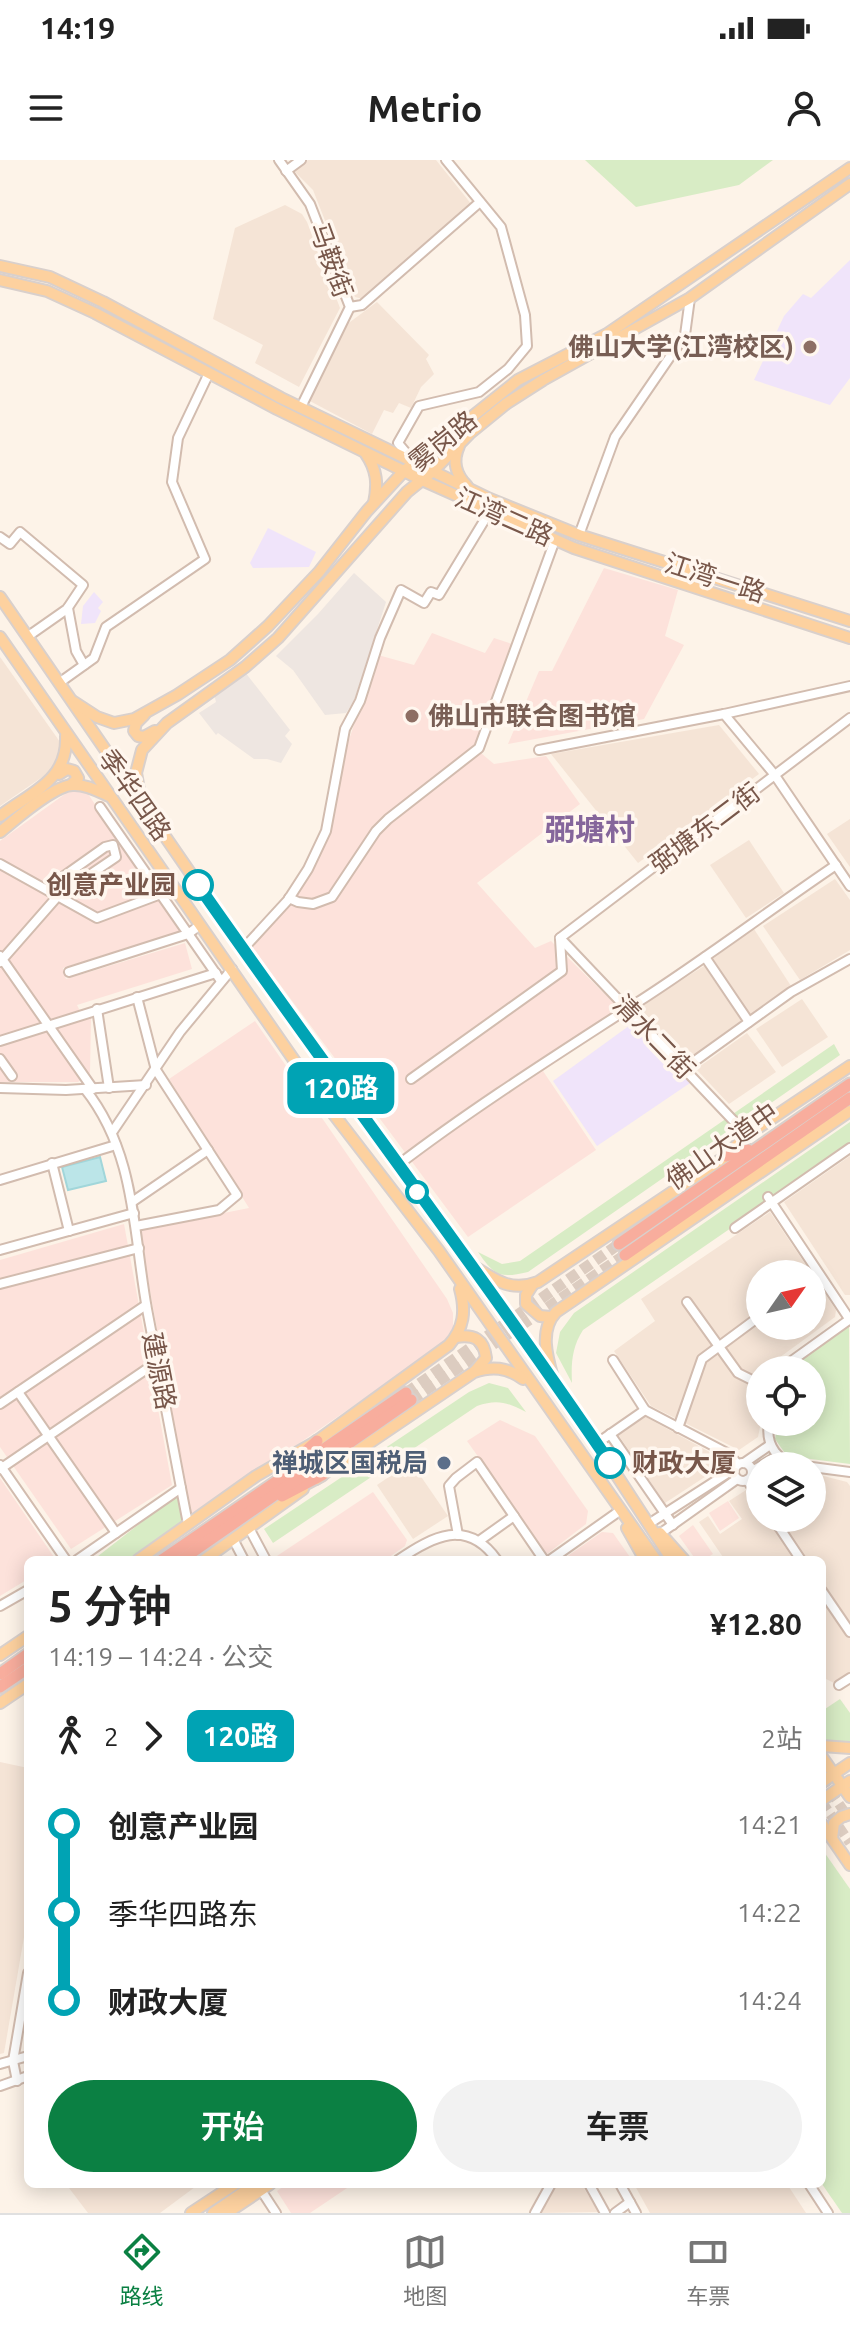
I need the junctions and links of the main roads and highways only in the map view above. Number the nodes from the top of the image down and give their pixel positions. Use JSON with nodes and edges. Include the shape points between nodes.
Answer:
{"nodes":[{"id":1,"x":850,"y":168,"type":"edge"},
{"id":2,"x":850,"y":184,"type":"edge"},
{"id":3,"x":0,"y":266,"type":"edge"},
{"id":4,"x":0,"y":280,"type":"edge"},
{"id":5,"x":462,"y":441,"type":"junction"},
{"id":6,"x":365,"y":452,"type":"junction"},
{"id":7,"x":415,"y":462,"type":"junction"},
{"id":8,"x":404,"y":471,"type":"junction"},
{"id":9,"x":433,"y":471,"type":"junction"},
{"id":10,"x":422,"y":480,"type":"junction"},
{"id":11,"x":471,"y":490,"type":"junction"},
{"id":12,"x":373,"y":504,"type":"junction"},
{"id":13,"x":579,"y":535,"type":"joint"},
{"id":14,"x":0,"y":597,"type":"edge"},
{"id":15,"x":850,"y":621,"type":"edge"},
{"id":16,"x":0,"y":637,"type":"edge"},
{"id":17,"x":850,"y":638,"type":"edge"},
{"id":18,"x":69,"y":698,"type":"junction"},
{"id":19,"x":148,"y":711,"type":"junction"},
{"id":20,"x":165,"y":725,"type":"junction"},
{"id":21,"x":66,"y":734,"type":"junction"},
{"id":22,"x":53,"y":779,"type":"junction"},
{"id":23,"x":72,"y":784,"type":"junction"},
{"id":24,"x":111,"y":797,"type":"junction"},
{"id":25,"x":142,"y":806,"type":"junction"},
{"id":26,"x":0,"y":816,"type":"edge"},
{"id":27,"x":0,"y":832,"type":"edge"},
{"id":28,"x":850,"y":1066,"type":"edge"},
{"id":29,"x":850,"y":1084,"type":"edge"},
{"id":30,"x":850,"y":1098,"type":"edge"},
{"id":31,"x":850,"y":1111,"type":"edge"},
{"id":32,"x":763,"y":1151,"type":"junction"},
{"id":33,"x":726,"y":1156,"type":"junction"},
{"id":34,"x":749,"y":1181,"type":"junction"},
{"id":35,"x":622,"y":1249,"type":"tunnel mouth"},
{"id":36,"x":470,"y":1263,"type":"junction"},
{"id":37,"x":456,"y":1276,"type":"junction"},
{"id":38,"x":533,"y":1284,"type":"junction"},
{"id":39,"x":551,"y":1317,"type":"junction"},
{"id":40,"x":456,"y":1337,"type":"junction"},
{"id":41,"x":474,"y":1372,"type":"junction"},
{"id":42,"x":532,"y":1385,"type":"junction"},
{"id":43,"x":555,"y":1385,"type":"junction"},
{"id":44,"x":408,"y":1397,"type":"tunnel mouth"},
{"id":45,"x":317,"y":1441,"type":"junction"},
{"id":46,"x":322,"y":1475,"type":"junction"},
{"id":47,"x":608,"y":1491,"type":"junction"},
{"id":48,"x":254,"y":1503,"type":"junction"},
{"id":49,"x":650,"y":1523,"type":"junction"},
{"id":50,"x":144,"y":1556,"type":"edge"},
{"id":51,"x":168,"y":1556,"type":"edge"},
{"id":52,"x":186,"y":1556,"type":"edge"},
{"id":53,"x":210,"y":1556,"type":"edge"},
{"id":54,"x":643,"y":1556,"type":"edge"},
{"id":55,"x":653,"y":1556,"type":"edge"},
{"id":56,"x":670,"y":1556,"type":"edge"},
{"id":57,"x":681,"y":1556,"type":"edge"},
{"id":58,"x":24,"y":1639,"type":"edge"},
{"id":59,"x":0,"y":1655,"type":"edge"},
{"id":60,"x":24,"y":1657,"type":"edge"},
{"id":61,"x":24,"y":1671,"type":"edge"},
{"id":62,"x":0,"y":1674,"type":"edge"},
{"id":63,"x":0,"y":1687,"type":"edge"},
{"id":64,"x":24,"y":1687,"type":"edge"},
{"id":65,"x":0,"y":1703,"type":"edge"},
{"id":66,"x":826,"y":1746,"type":"edge"},
{"id":67,"x":850,"y":1748,"type":"edge"},
{"id":68,"x":826,"y":1763,"type":"edge"},
{"id":69,"x":850,"y":1763,"type":"edge"},
{"id":70,"x":834,"y":1774,"type":"junction"},
{"id":71,"x":826,"y":1780,"type":"edge"},
{"id":72,"x":826,"y":1783,"type":"edge"},
{"id":73,"x":846,"y":1784,"type":"edge"},
{"id":74,"x":826,"y":1796,"type":"edge"},
{"id":75,"x":826,"y":1799,"type":"edge"},
{"id":76,"x":850,"y":1799,"type":"edge"},
{"id":77,"x":850,"y":1814,"type":"edge"},
{"id":78,"x":831,"y":1841,"type":"edge"},
{"id":79,"x":850,"y":1865,"type":"edge"},
{"id":80,"x":229,"y":2188,"type":"edge"},
{"id":81,"x":257,"y":2188,"type":"edge"},
{"id":82,"x":258,"y":2188,"type":"edge"},
{"id":83,"x":191,"y":2213,"type":"edge"},
{"id":84,"x":213,"y":2213,"type":"edge"},
{"id":85,"x":227,"y":2213,"type":"edge"}],
"edges":[{"from":1,"to":7,"type":"main road","name":"雾岗路","via":[[607,334],[518,380]]},
{"from":2,"to":5,"type":"main road","name":"雾岗路","via":[[690,298],[507,403]]},
{"from":3,"to":7,"type":"main road","name":"江湾二路","via":[[50,277],[90,295]]},
{"from":4,"to":6,"type":"main road","name":"江湾二路","via":[[95,313]]},
{"from":5,"to":9,"type":"main road","name":"雾岗路"},
{"from":5,"to":11,"type":"main road","via":[[456,468]]},
{"from":6,"to":8,"type":"main road","name":"江湾二路"},
{"from":6,"to":12,"type":"main road","via":[[376,476]]},
{"from":7,"to":8,"type":"main road","name":"雾岗路"},
{"from":7,"to":9,"type":"main road","name":"江湾二路"},
{"from":8,"to":10,"type":"main road","name":"江湾二路"},
{"from":8,"to":12,"type":"main road","name":"雾岗路"},
{"from":9,"to":10,"type":"main road","name":"雾岗路"},
{"from":9,"to":11,"type":"main road","name":"江湾二路"},
{"from":10,"to":17,"type":"main road","name":"江湾二路","via":[[574,548]]},
{"from":10,"to":20,"type":"main road","name":"雾岗路","via":[[278,638]]},
{"from":11,"to":13,"type":"main road","name":"江湾二路"},
{"from":12,"to":19,"type":"main road","name":"雾岗路","via":[[268,626],[230,660]]},
{"from":13,"to":15,"type":"main road","name":"江湾一路"},
{"from":14,"to":18,"type":"main road","name":"季华四路"},
{"from":16,"to":21,"type":"main road","name":"季华四路"},
{"from":18,"to":19,"type":"main road","name":"雾岗路","via":[[114,723]]},
{"from":18,"to":25,"type":"main road","name":"季华四路"},
{"from":19,"to":20,"type":"main road","via":[[136,723],[138,736]]},
{"from":20,"to":25,"type":"main road","name":"雾岗路","via":[[142,750],[136,773]]},
{"from":21,"to":22,"type":"main road","via":[[67,750]]},
{"from":21,"to":24,"type":"main road","name":"季华四路"},
{"from":22,"to":23,"type":"main road","via":[[67,769],[78,778]]},
{"from":22,"to":26,"type":"main road"},
{"from":23,"to":24,"type":"main road"},
{"from":23,"to":27,"type":"main road"},
{"from":24,"to":37,"type":"main road","name":"季华四路","via":[[312,1086]]},
{"from":25,"to":36,"type":"main road","name":"季华四路"},
{"from":28,"to":33,"type":"main road","via":[[747,1135]]},
{"from":29,"to":32,"type":"highway","name":"佛山大道中"},
{"from":30,"to":32,"type":"highway","name":"佛山大道中"},
{"from":31,"to":34,"type":"main road"},
{"from":32,"to":33,"type":"highway"},
{"from":32,"to":34,"type":"highway"},
{"from":32,"to":35,"type":"highway","name":"佛山大道中"},
{"from":33,"to":38,"type":"main road"},
{"from":34,"to":39,"type":"main road"},
{"from":36,"to":38,"type":"main road","via":[[504,1285]]},
{"from":36,"to":43,"type":"main road","name":"季华四路"},
{"from":37,"to":40,"type":"main road","via":[[464,1312]]},
{"from":37,"to":42,"type":"main road","name":"季华四路"},
{"from":38,"to":39,"type":"main road","via":[[526,1304],[540,1316]]},
{"from":39,"to":43,"type":"main road","via":[[546,1338]]},
{"from":40,"to":41,"type":"main road","via":[[473,1336],[483,1345],[486,1358]]},
{"from":40,"to":45,"type":"main road"},
{"from":41,"to":42,"type":"main road","via":[[510,1370]]},
{"from":41,"to":46,"type":"main road"},
{"from":42,"to":47,"type":"main road","name":"季华四路"},
{"from":43,"to":49,"type":"main road","name":"季华四路"},
{"from":44,"to":48,"type":"highway"},
{"from":45,"to":48,"type":"highway"},
{"from":45,"to":50,"type":"main road","via":[[256,1476]]},
{"from":46,"to":48,"type":"highway"},
{"from":46,"to":53,"type":"main road"},
{"from":47,"to":54,"type":"main road"},
{"from":47,"to":55,"type":"main road"},
{"from":48,"to":51,"type":"highway"},
{"from":48,"to":52,"type":"highway"},
{"from":49,"to":56,"type":"main road"},
{"from":49,"to":57,"type":"main road"},
{"from":58,"to":59,"type":"main road"},
{"from":60,"to":62,"type":"highway"},
{"from":61,"to":63,"type":"highway"},
{"from":64,"to":65,"type":"main road"},
{"from":66,"to":67,"type":"main road"},
{"from":68,"to":70,"type":"main road"},
{"from":69,"to":70,"type":"main road"},
{"from":70,"to":71,"type":"main road"},
{"from":70,"to":73,"type":"main road"},
{"from":72,"to":73,"type":"main road"},
{"from":73,"to":74,"type":"main road"},
{"from":73,"to":76,"type":"main road"},
{"from":75,"to":76,"type":"main road"},
{"from":77,"to":78,"type":"main road","via":[[834,1823]]},
{"from":78,"to":79,"type":"main road"},
{"from":80,"to":83,"type":"main road"},
{"from":81,"to":84,"type":"main road"},
{"from":82,"to":85,"type":"main road"}]}
